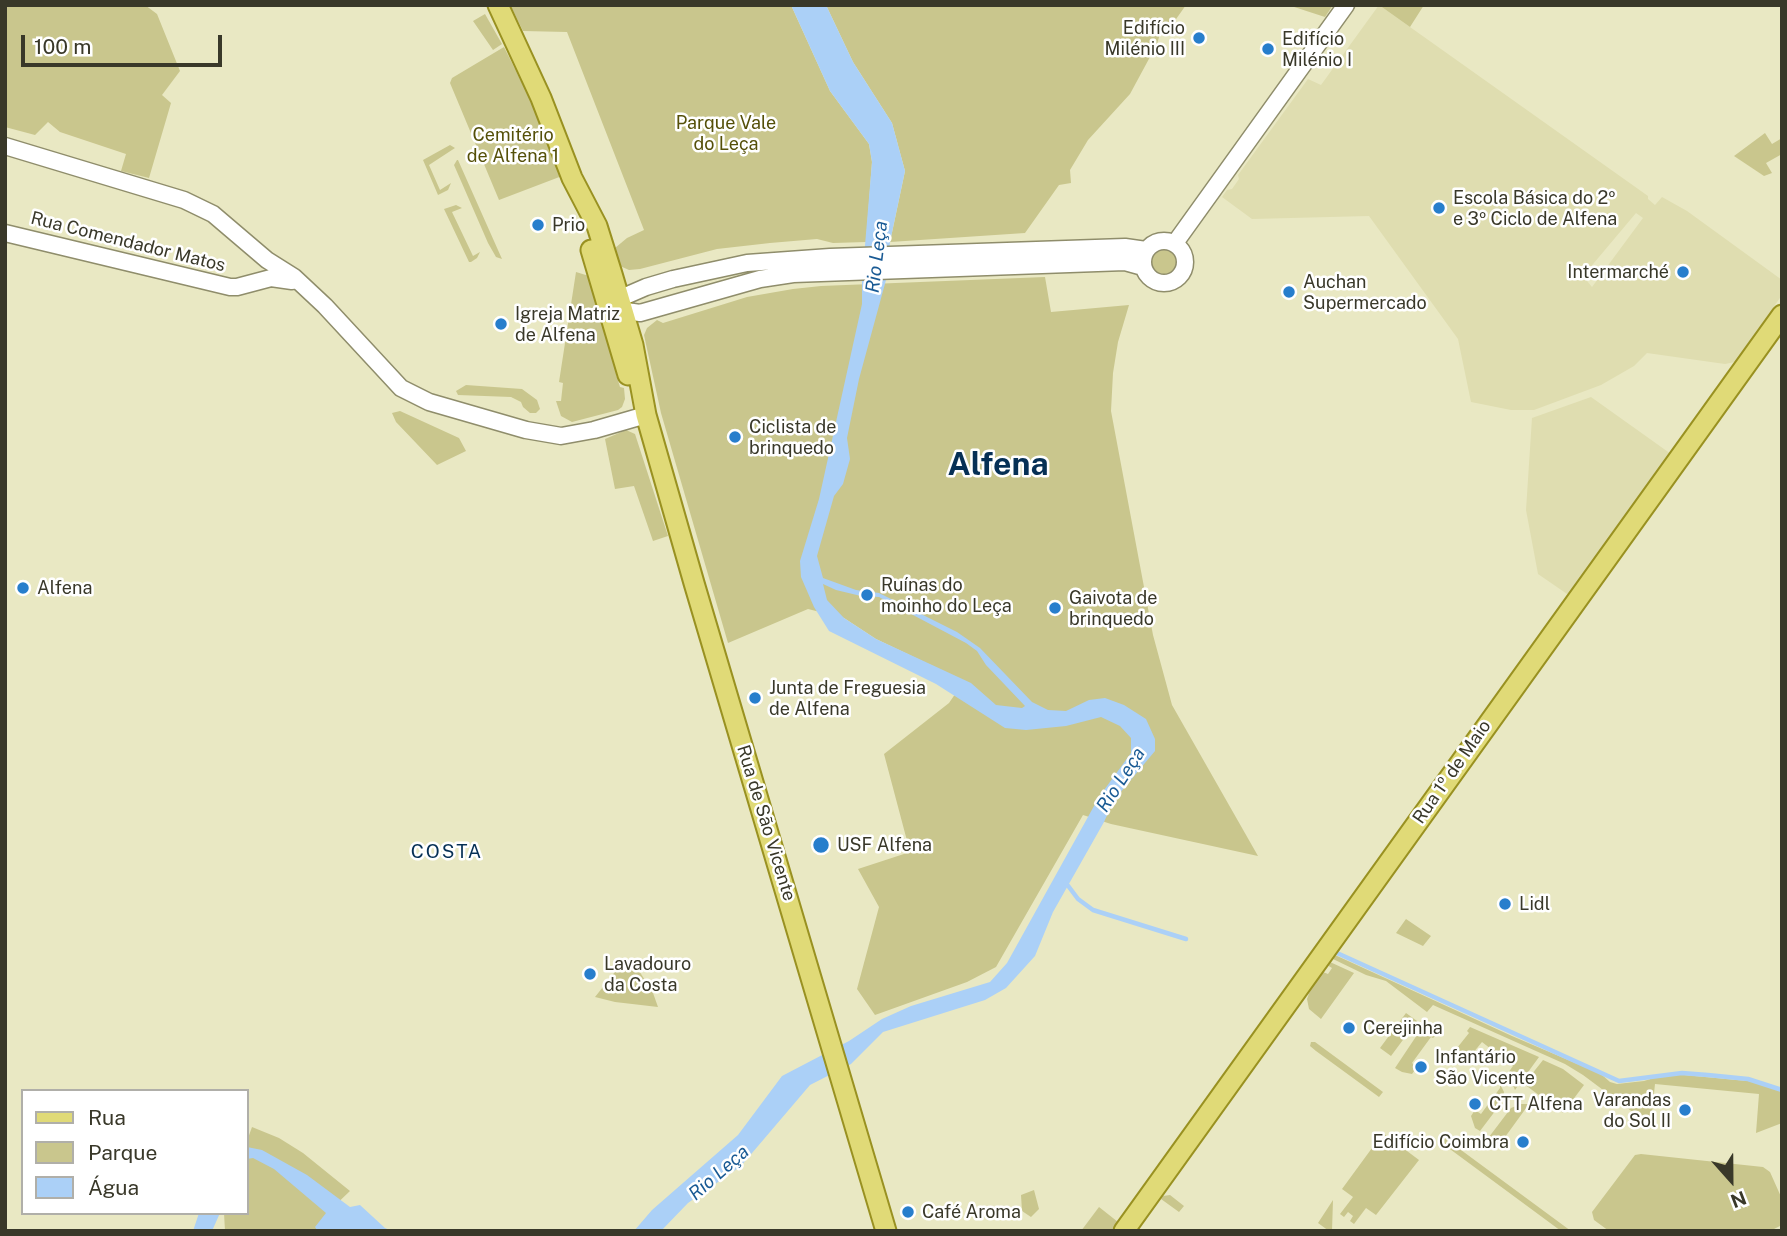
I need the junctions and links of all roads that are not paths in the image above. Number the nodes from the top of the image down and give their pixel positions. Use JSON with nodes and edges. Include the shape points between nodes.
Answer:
{"nodes":[{"id":1,"x":498,"y":5,"type":"edge"},
{"id":2,"x":1346,"y":5,"type":"edge"},
{"id":3,"x":5,"y":146,"type":"edge"},
{"id":4,"x":5,"y":233,"type":"edge"},
{"id":5,"x":1175,"y":243,"type":"junction"},
{"id":6,"x":1145,"y":259,"type":"junction"},
{"id":7,"x":830,"y":264,"type":"junction"},
{"id":8,"x":604,"y":269,"type":"junction"},
{"id":9,"x":670,"y":279,"type":"junction"},
{"id":10,"x":298,"y":282,"type":"junction"},
{"id":11,"x":646,"y":287,"type":"junction"},
{"id":12,"x":680,"y":302,"type":"junction"},
{"id":13,"x":617,"y":309,"type":"junction"},
{"id":14,"x":652,"y":310,"type":"junction"},
{"id":15,"x":1782,"y":315,"type":"edge"},
{"id":16,"x":631,"y":337,"type":"junction"},
{"id":17,"x":646,"y":415,"type":"junction"},
{"id":18,"x":886,"y":1231,"type":"edge"},
{"id":19,"x":1124,"y":1231,"type":"edge"}],
"edges":[{"from":1,"to":8,"type":"main road","name":"Rua de São Vicente","via":[[597,226]]},
{"from":2,"to":5,"type":"street"},
{"from":3,"to":10,"type":"street","via":[[184,200],[213,214]]},
{"from":4,"to":10,"type":"street","name":"Rua Comendador Matos","via":[[230,287],[271,278]]},
{"from":5,"to":6,"type":"street","via":[[1152,244]]},
{"from":5,"to":6,"type":"street","via":[[1185,265],[1177,279],[1161,283],[1147,274]]},
{"from":6,"to":7,"type":"street","via":[[1125,247]]},
{"from":7,"to":9,"type":"street","via":[[747,263]]},
{"from":7,"to":12,"type":"street"},
{"from":8,"to":11,"type":"street","via":[[629,286]]},
{"from":8,"to":13,"type":"main road","name":"Rua de São Vicente"},
{"from":9,"to":11,"type":"street"},
{"from":9,"to":12,"type":"street","via":[[667,296]]},
{"from":10,"to":17,"type":"street","via":[[401,388],[436,405],[561,436]]},
{"from":11,"to":13,"type":"street"},
{"from":12,"to":14,"type":"street"},
{"from":13,"to":14,"type":"street"},
{"from":13,"to":16,"type":"main road","name":"Rua de São Vicente"},
{"from":13,"to":17,"type":"main road","name":"Rua de São Vicente","via":[[638,404]]},
{"from":14,"to":16,"type":"street","via":[[638,321]]},
{"from":15,"to":19,"type":"main road","name":"Rua 1º de Maio"},
{"from":16,"to":17,"type":"main road","name":"Rua de São Vicente"},
{"from":17,"to":18,"type":"main road","name":"Rua de São Vicente"}]}
